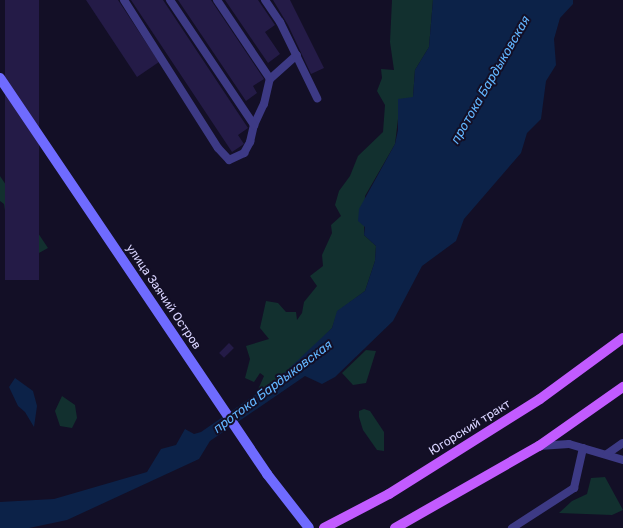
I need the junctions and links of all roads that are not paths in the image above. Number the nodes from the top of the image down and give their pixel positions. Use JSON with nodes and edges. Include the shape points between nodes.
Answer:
{"nodes":[{"id":1,"x":124,"y":0,"type":"edge"},
{"id":2,"x":170,"y":0,"type":"edge"},
{"id":3,"x":217,"y":0,"type":"edge"},
{"id":4,"x":265,"y":0,"type":"edge"},
{"id":5,"x":297,"y":55,"type":"junction"},
{"id":6,"x":0,"y":78,"type":"edge"},
{"id":7,"x":270,"y":79,"type":"junction"},
{"id":8,"x":316,"y":98,"type":"dead end"},
{"id":9,"x":254,"y":125,"type":"junction"},
{"id":10,"x":623,"y":338,"type":"edge"},
{"id":11,"x":623,"y":387,"type":"edge"},
{"id":12,"x":623,"y":443,"type":"edge"},
{"id":13,"x":539,"y":446,"type":"junction"},
{"id":14,"x":583,"y":448,"type":"junction"},
{"id":15,"x":607,"y":454,"type":"junction"},
{"id":16,"x":623,"y":460,"type":"edge"},
{"id":17,"x":309,"y":528,"type":"edge"},
{"id":18,"x":324,"y":528,"type":"edge"},
{"id":19,"x":396,"y":528,"type":"edge"},
{"id":20,"x":512,"y":528,"type":"edge"}],
"edges":[{"from":1,"to":9,"type":"lane","via":[[218,148],[229,160],[244,153]]},
{"from":2,"to":9,"type":"lane"},
{"from":3,"to":7,"type":"lane"},
{"from":4,"to":5,"type":"lane"},
{"from":5,"to":7,"type":"lane"},
{"from":5,"to":8,"type":"lane"},
{"from":6,"to":17,"type":"main road","name":"улица Заячий Остров","via":[[267,474]]},
{"from":7,"to":9,"type":"lane","via":[[264,104]]},
{"from":10,"to":18,"type":"main road","name":"Югорский тракт","via":[[540,399],[389,494]]},
{"from":11,"to":13,"type":"main road"},
{"from":12,"to":15,"type":"lane"},
{"from":13,"to":14,"type":"lane","via":[[569,444]]},
{"from":13,"to":19,"type":"main road"},
{"from":14,"to":15,"type":"lane"},
{"from":14,"to":20,"type":"lane","via":[[574,488]]},
{"from":15,"to":16,"type":"lane"}]}
